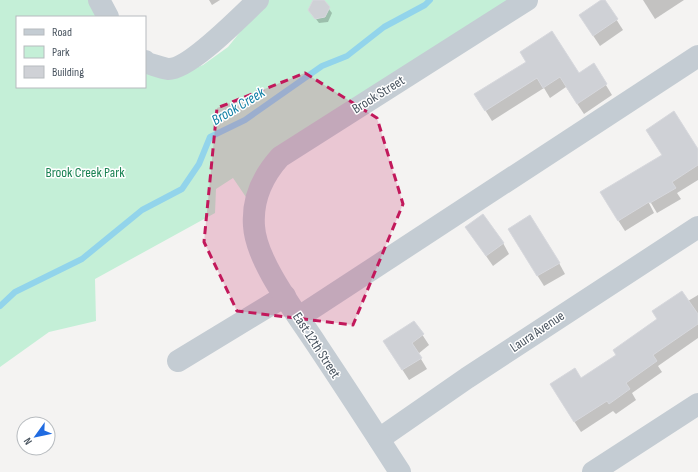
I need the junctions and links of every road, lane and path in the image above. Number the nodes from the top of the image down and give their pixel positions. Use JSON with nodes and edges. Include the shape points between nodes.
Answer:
{"nodes":[{"id":1,"x":99,"y":0,"type":"edge"},
{"id":2,"x":258,"y":0,"type":"edge"},
{"id":3,"x":527,"y":0,"type":"edge"},
{"id":4,"x":107,"y":16,"type":"edge"},
{"id":5,"x":698,"y":56,"type":"edge"},
{"id":6,"x":146,"y":62,"type":"edge"},
{"id":7,"x":254,"y":210,"type":"joint"},
{"id":8,"x":698,"y":227,"type":"edge"},
{"id":9,"x":285,"y":296,"type":"junction"},
{"id":10,"x":299,"y":317,"type":"junction"},
{"id":11,"x":178,"y":361,"type":"dead end"},
{"id":12,"x":698,"y":404,"type":"edge"},
{"id":13,"x":378,"y":438,"type":"junction"},
{"id":14,"x":400,"y":472,"type":"edge"},
{"id":15,"x":594,"y":472,"type":"edge"}],
"edges":[{"from":1,"to":4,"type":"street"},
{"from":2,"to":6,"type":"street","via":[[186,63],[169,69]]},
{"from":3,"to":7,"type":"street","name":"Brook Street","via":[[280,157],[263,180]]},
{"from":5,"to":10,"type":"street"},
{"from":7,"to":9,"type":"street","name":"East 12th Street","via":[[254,227],[262,255]]},
{"from":8,"to":13,"type":"street","name":"Laura Avenue"},
{"from":9,"to":10,"type":"street","name":"East 12th Street"},
{"from":9,"to":11,"type":"street"},
{"from":10,"to":13,"type":"street","name":"East 12th Street"},
{"from":12,"to":15,"type":"street"},
{"from":13,"to":14,"type":"street","name":"East 12th Street"}]}
